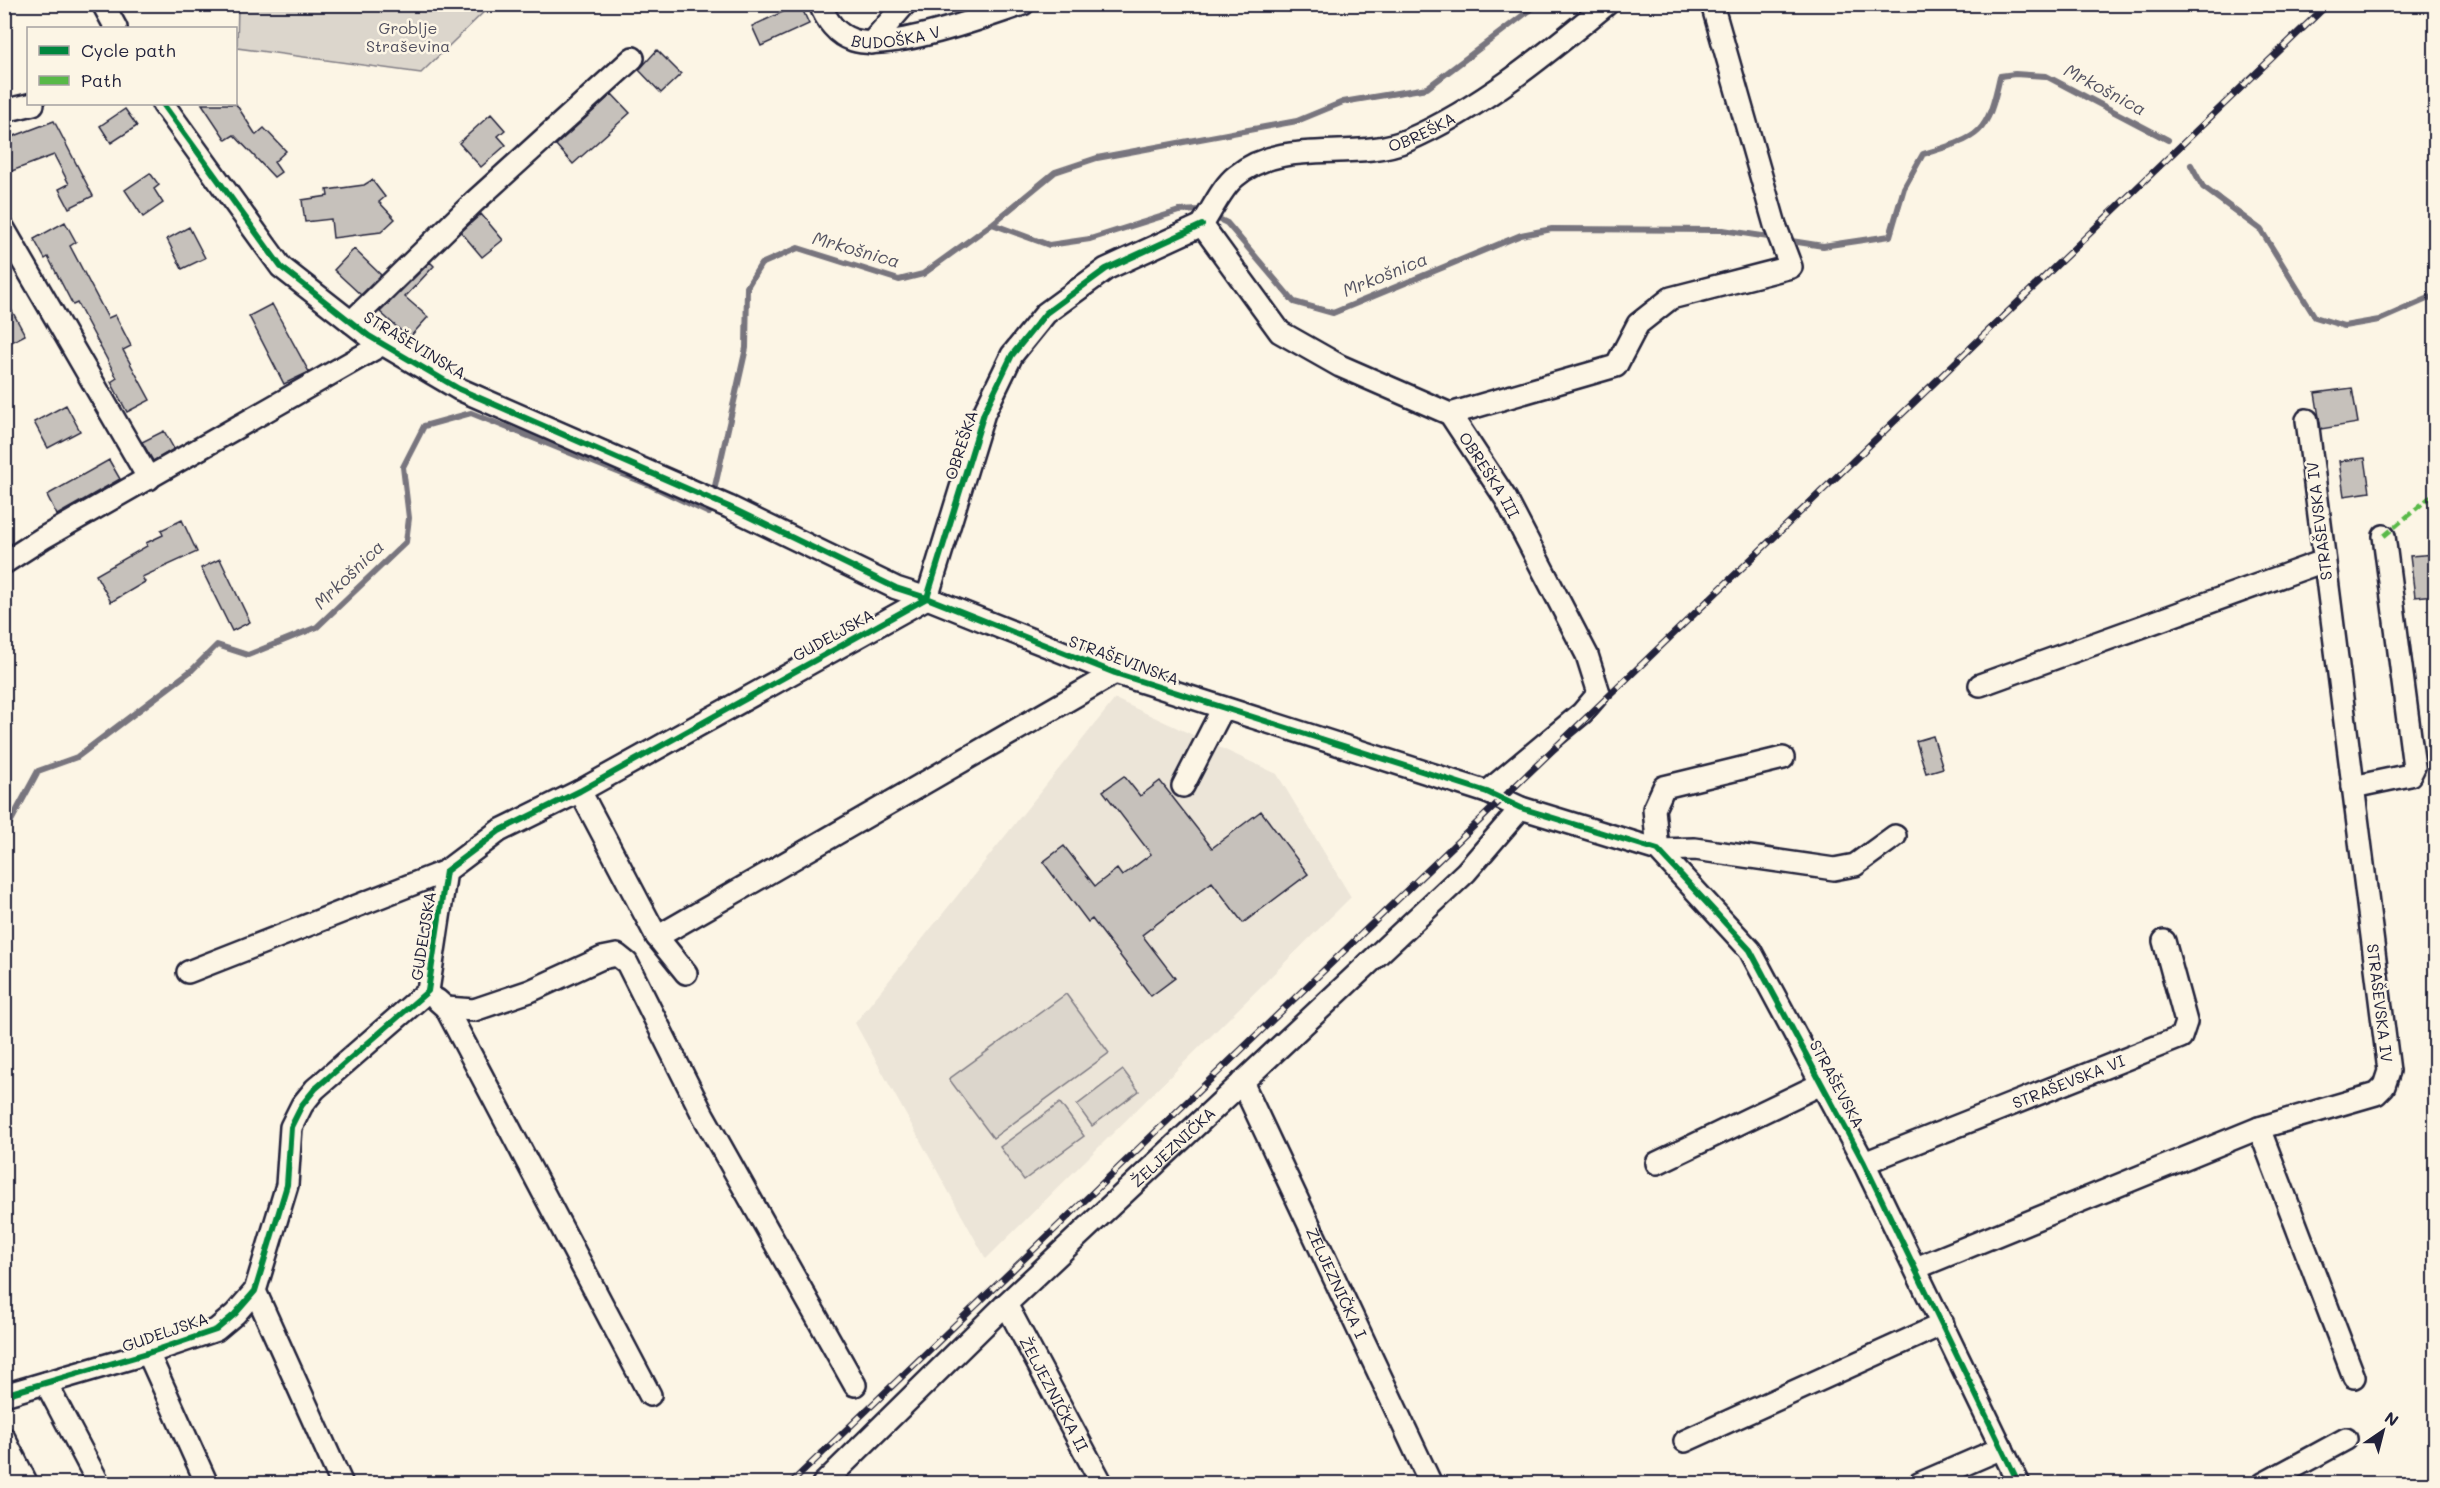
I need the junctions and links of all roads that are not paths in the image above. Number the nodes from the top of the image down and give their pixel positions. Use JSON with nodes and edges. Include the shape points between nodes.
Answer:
{"nodes":[{"id":1,"x":102,"y":4,"type":"edge"},
{"id":2,"x":820,"y":4,"type":"edge"},
{"id":3,"x":905,"y":4,"type":"edge"},
{"id":4,"x":1023,"y":4,"type":"edge"},
{"id":5,"x":1607,"y":4,"type":"edge"},
{"id":6,"x":1712,"y":4,"type":"edge"},
{"id":7,"x":1588,"y":14,"type":"edge"},
{"id":8,"x":115,"y":27,"type":"edge"},
{"id":9,"x":871,"y":43,"type":"junction"},
{"id":10,"x":633,"y":58,"type":"dead end"},
{"id":11,"x":29,"y":105,"type":"edge"},
{"id":12,"x":164,"y":105,"type":"edge"},
{"id":13,"x":4,"y":111,"type":"edge"},
{"id":14,"x":1202,"y":225,"type":"junction"},
{"id":15,"x":4,"y":229,"type":"edge"},
{"id":16,"x":351,"y":322,"type":"junction"},
{"id":17,"x":383,"y":344,"type":"junction"},
{"id":18,"x":1450,"y":414,"type":"junction"},
{"id":19,"x":2307,"y":420,"type":"dead end"},
{"id":20,"x":149,"y":479,"type":"junction"},
{"id":21,"x":2384,"y":536,"type":"dead end"},
{"id":22,"x":2324,"y":561,"type":"junction"},
{"id":23,"x":4,"y":563,"type":"edge"},
{"id":24,"x":927,"y":598,"type":"junction"},
{"id":25,"x":1115,"y":673,"type":"junction"},
{"id":26,"x":1980,"y":685,"type":"dead end"},
{"id":27,"x":1223,"y":708,"type":"junction"},
{"id":28,"x":1783,"y":758,"type":"dead end"},
{"id":29,"x":1183,"y":786,"type":"dead end"},
{"id":30,"x":2353,"y":787,"type":"junction"},
{"id":31,"x":580,"y":791,"type":"junction"},
{"id":32,"x":1487,"y":792,"type":"junction"},
{"id":33,"x":1521,"y":808,"type":"junction"},
{"id":34,"x":1895,"y":837,"type":"dead end"},
{"id":35,"x":1658,"y":849,"type":"junction"},
{"id":36,"x":446,"y":871,"type":"junction"},
{"id":37,"x":657,"y":937,"type":"junction"},
{"id":38,"x":2164,"y":941,"type":"dead end"},
{"id":39,"x":188,"y":972,"type":"dead end"},
{"id":40,"x":686,"y":973,"type":"dead end"},
{"id":41,"x":428,"y":991,"type":"junction"},
{"id":42,"x":446,"y":1008,"type":"junction"},
{"id":43,"x":1242,"y":1082,"type":"junction"},
{"id":44,"x":1821,"y":1084,"type":"junction"},
{"id":45,"x":2259,"y":1128,"type":"junction"},
{"id":46,"x":1657,"y":1163,"type":"dead end"},
{"id":47,"x":1863,"y":1163,"type":"junction"},
{"id":48,"x":1916,"y":1268,"type":"junction"},
{"id":49,"x":255,"y":1292,"type":"junction"},
{"id":50,"x":1006,"y":1304,"type":"junction"},
{"id":51,"x":1943,"y":1324,"type":"junction"},
{"id":52,"x":148,"y":1353,"type":"junction"},
{"id":53,"x":2354,"y":1377,"type":"dead end"},
{"id":54,"x":46,"y":1383,"type":"junction"},
{"id":55,"x":855,"y":1384,"type":"dead end"},
{"id":56,"x":4,"y":1395,"type":"edge"},
{"id":57,"x":650,"y":1395,"type":"dead end"},
{"id":58,"x":4,"y":1438,"type":"edge"},
{"id":59,"x":2346,"y":1439,"type":"dead end"},
{"id":60,"x":1685,"y":1441,"type":"dead end"},
{"id":61,"x":2002,"y":1448,"type":"junction"},
{"id":62,"x":27,"y":1484,"type":"edge"},
{"id":63,"x":99,"y":1484,"type":"edge"},
{"id":64,"x":207,"y":1484,"type":"edge"},
{"id":65,"x":342,"y":1484,"type":"edge"},
{"id":66,"x":823,"y":1484,"type":"edge"},
{"id":67,"x":1102,"y":1484,"type":"edge"},
{"id":68,"x":1431,"y":1484,"type":"edge"},
{"id":69,"x":1919,"y":1484,"type":"edge"},
{"id":70,"x":2019,"y":1484,"type":"edge"},
{"id":71,"x":2263,"y":1484,"type":"edge"}],
"edges":[{"from":1,"to":8,"type":"street"},
{"from":2,"to":9,"type":"street","name":"BUDOŠKA V","via":[[832,27],[850,39]]},
{"from":3,"to":9,"type":"street"},
{"from":4,"to":9,"type":"street","name":"BUDOŠKA V","via":[[941,31]]},
{"from":5,"to":7,"type":"street","name":"OBREŠKA"},
{"from":6,"to":18,"type":"street","via":[[1775,225],[1791,267],[1671,298],[1638,324],[1616,366]]},
{"from":7,"to":14,"type":"street","name":"OBREŠKA","via":[[1465,112],[1405,141],[1360,151],[1296,152],[1258,163],[1235,177]]},
{"from":10,"to":16,"type":"street","via":[[474,202]]},
{"from":11,"to":13,"type":"street"},
{"from":12,"to":16,"type":"street","name":"STRAŠEVINSKA","via":[[281,267]]},
{"from":14,"to":18,"type":"street","name":"OBREŠKA III","via":[[1280,332],[1340,366]]},
{"from":14,"to":24,"type":"street","name":"OBREŠKA","via":[[1106,269],[1046,313],[1012,355],[984,413]]},
{"from":15,"to":20,"type":"street"},
{"from":16,"to":17,"type":"street","name":"STRAŠEVINSKA"},
{"from":17,"to":20,"type":"street"},
{"from":17,"to":24,"type":"street","name":"STRAŠEVINSKA","via":[[459,389],[729,507],[896,588]]},
{"from":18,"to":32,"type":"street","name":"OBREŠKA III","via":[[1506,499],[1587,655],[1599,693],[1582,713]]},
{"from":19,"to":22,"type":"street","name":"STRAŠEVSKA IV"},
{"from":20,"to":23,"type":"street"},
{"from":21,"to":30,"type":"street","via":[[2414,767],[2410,775]]},
{"from":22,"to":26,"type":"street"},
{"from":22,"to":30,"type":"street","name":"STRAŠEVSKA IV"},
{"from":24,"to":25,"type":"street","name":"STRAŠEVINSKA"},
{"from":24,"to":31,"type":"street","name":"GUDELJSKA"},
{"from":25,"to":27,"type":"street","name":"STRAŠEVINSKA"},
{"from":25,"to":37,"type":"street"},
{"from":27,"to":29,"type":"street"},
{"from":27,"to":32,"type":"street","name":"STRAŠEVINSKA"},
{"from":28,"to":35,"type":"street","via":[[1664,787],[1654,809]]},
{"from":30,"to":45,"type":"street","name":"STRAŠEVSKA IV","via":[[2389,1071],[2384,1086],[2376,1094]]},
{"from":31,"to":36,"type":"street","name":"GUDELJSKA","via":[[499,831]]},
{"from":31,"to":37,"type":"street"},
{"from":32,"to":33,"type":"street","name":"STRAŠEVINSKA"},
{"from":33,"to":35,"type":"street"},
{"from":33,"to":43,"type":"street","name":"ŽELJEZNIČKA","via":[[1466,872]]},
{"from":34,"to":35,"type":"street","via":[[1855,865],[1834,869],[1695,849]]},
{"from":35,"to":44,"type":"street","name":"STRAŠEVSKA","via":[[1750,950]]},
{"from":36,"to":39,"type":"street"},
{"from":36,"to":41,"type":"street","name":"GUDELJSKA"},
{"from":37,"to":40,"type":"street"},
{"from":38,"to":47,"type":"street","name":"STRAŠEVSKA VI","via":[[2186,1022],[2181,1037]]},
{"from":41,"to":42,"type":"street"},
{"from":41,"to":49,"type":"street","name":"GUDELJSKA","via":[[315,1089],[302,1105],[291,1127],[287,1185]]},
{"from":42,"to":55,"type":"street","via":[[474,1010],[530,991],[602,958],[617,955],[627,963],[704,1115]]},
{"from":42,"to":57,"type":"street"},
{"from":43,"to":50,"type":"street","name":"ŽELJEZNIČKA"},
{"from":43,"to":68,"type":"street","name":"ŽELJEZNIČKA I"},
{"from":44,"to":46,"type":"street"},
{"from":44,"to":47,"type":"street","name":"STRAŠEVSKA"},
{"from":45,"to":48,"type":"street","name":"STRAŠEVSKA IV"},
{"from":45,"to":53,"type":"street"},
{"from":47,"to":48,"type":"street","name":"STRAŠEVSKA"},
{"from":48,"to":51,"type":"street","name":"STRAŠEVSKA"},
{"from":49,"to":52,"type":"street","name":"GUDELJSKA","via":[[216,1330]]},
{"from":49,"to":65,"type":"street"},
{"from":50,"to":66,"type":"street","name":"ŽELJEZNIČKA"},
{"from":50,"to":67,"type":"street","name":"ŽELJEZNIČKA II"},
{"from":51,"to":60,"type":"street"},
{"from":51,"to":61,"type":"street","name":"STRAŠEVSKA"},
{"from":52,"to":54,"type":"street","name":"GUDELJSKA"},
{"from":52,"to":64,"type":"street"},
{"from":54,"to":56,"type":"street","name":"GUDELJSKA"},
{"from":54,"to":63,"type":"street"},
{"from":58,"to":62,"type":"street"},
{"from":59,"to":71,"type":"street"},
{"from":61,"to":69,"type":"street"},
{"from":61,"to":70,"type":"street","name":"STRAŠEVSKA"}]}
